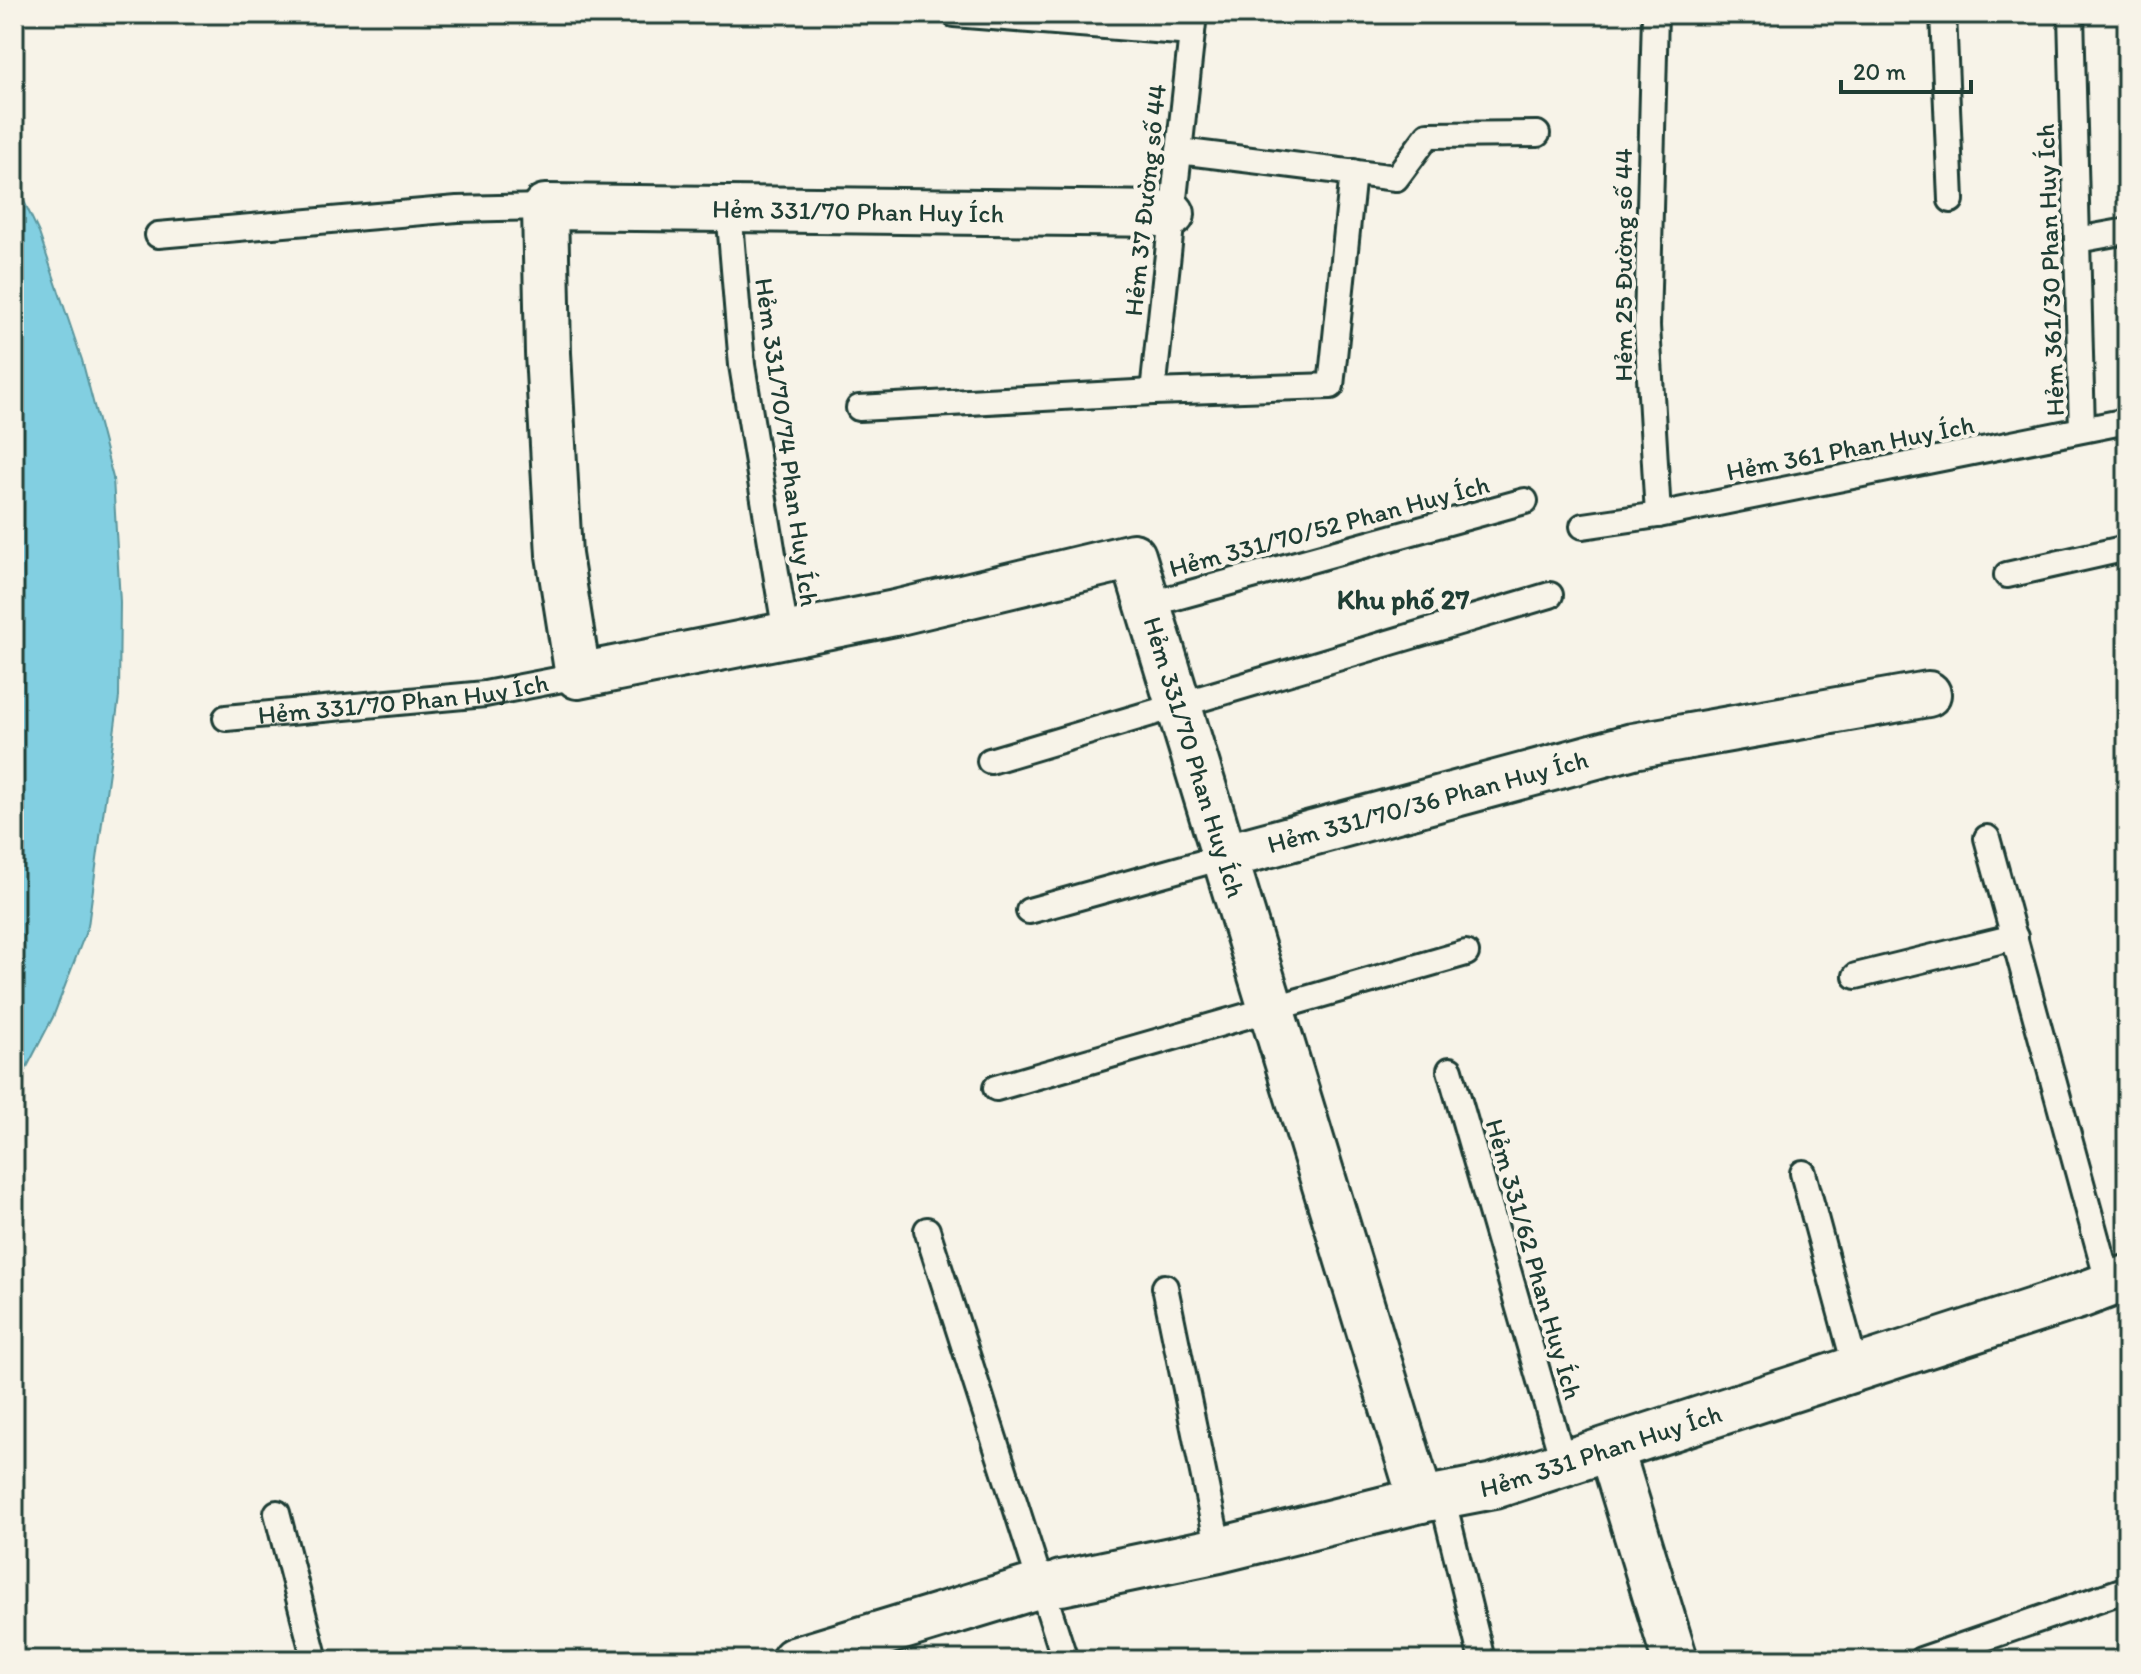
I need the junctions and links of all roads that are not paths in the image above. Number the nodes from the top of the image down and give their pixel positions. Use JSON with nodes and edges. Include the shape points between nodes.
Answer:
{"nodes":[{"id":1,"x":954,"y":14,"type":"edge"},
{"id":2,"x":1655,"y":14,"type":"edge"},
{"id":3,"x":1943,"y":14,"type":"edge"},
{"id":4,"x":2071,"y":14,"type":"edge"},
{"id":5,"x":1193,"y":24,"type":"edge"},
{"id":6,"x":1537,"y":134,"type":"dead end"},
{"id":7,"x":1179,"y":151,"type":"junction"},
{"id":8,"x":1353,"y":172,"type":"junction"},
{"id":9,"x":1951,"y":200,"type":"dead end"},
{"id":10,"x":545,"y":207,"type":"junction"},
{"id":11,"x":729,"y":209,"type":"junction"},
{"id":12,"x":1172,"y":214,"type":"junction"},
{"id":13,"x":2127,"y":231,"type":"edge"},
{"id":14,"x":158,"y":235,"type":"dead end"},
{"id":15,"x":2077,"y":240,"type":"junction"},
{"id":16,"x":1153,"y":392,"type":"junction"},
{"id":17,"x":859,"y":408,"type":"dead end"},
{"id":18,"x":2127,"y":421,"type":"edge"},
{"id":19,"x":2082,"y":429,"type":"junction"},
{"id":20,"x":1525,"y":501,"type":"dead end"},
{"id":21,"x":1658,"y":515,"type":"junction"},
{"id":22,"x":1583,"y":526,"type":"dead end"},
{"id":23,"x":2127,"y":548,"type":"edge"},
{"id":24,"x":2007,"y":575,"type":"dead end"},
{"id":25,"x":1550,"y":595,"type":"dead end"},
{"id":26,"x":1147,"y":605,"type":"junction"},
{"id":27,"x":786,"y":634,"type":"junction"},
{"id":28,"x":578,"y":676,"type":"junction"},
{"id":29,"x":1928,"y":694,"type":"dead end"},
{"id":30,"x":1176,"y":705,"type":"junction"},
{"id":31,"x":226,"y":718,"type":"dead end"},
{"id":32,"x":990,"y":761,"type":"dead end"},
{"id":33,"x":1987,"y":838,"type":"dead end"},
{"id":34,"x":1223,"y":857,"type":"junction"},
{"id":35,"x":1029,"y":911,"type":"dead end"},
{"id":36,"x":2015,"y":937,"type":"junction"},
{"id":37,"x":1466,"y":953,"type":"dead end"},
{"id":38,"x":1856,"y":976,"type":"dead end"},
{"id":39,"x":1270,"y":1010,"type":"junction"},
{"id":40,"x":1450,"y":1070,"type":"dead end"},
{"id":41,"x":996,"y":1088,"type":"dead end"},
{"id":42,"x":1803,"y":1173,"type":"dead end"},
{"id":43,"x":927,"y":1230,"type":"dead end"},
{"id":44,"x":2118,"y":1281,"type":"edge"},
{"id":45,"x":1165,"y":1287,"type":"dead end"},
{"id":46,"x":1856,"y":1369,"type":"junction"},
{"id":47,"x":1611,"y":1450,"type":"junction"},
{"id":48,"x":1564,"y":1464,"type":"junction"},
{"id":49,"x":1431,"y":1498,"type":"junction"},
{"id":50,"x":277,"y":1513,"type":"dead end"},
{"id":51,"x":1219,"y":1550,"type":"junction"},
{"id":52,"x":1051,"y":1584,"type":"junction"},
{"id":53,"x":2127,"y":1589,"type":"edge"},
{"id":54,"x":1931,"y":1658,"type":"edge"},
{"id":55,"x":315,"y":1660,"type":"edge"},
{"id":56,"x":794,"y":1660,"type":"edge"},
{"id":57,"x":1065,"y":1660,"type":"edge"},
{"id":58,"x":1482,"y":1660,"type":"edge"},
{"id":59,"x":1675,"y":1660,"type":"edge"}],
"edges":[{"from":1,"to":5,"type":"lane"},
{"from":2,"to":21,"type":"lane","name":"Hẻm 25 Đường số 44","via":[[1647,326]]},
{"from":3,"to":9,"type":"lane"},
{"from":4,"to":15,"type":"lane","name":"Hẻm 361/30 Phan Huy Ích"},
{"from":5,"to":7,"type":"lane","name":"Hẻm 37 Đường số 44"},
{"from":6,"to":8,"type":"lane","via":[[1428,135],[1396,178]]},
{"from":7,"to":8,"type":"lane"},
{"from":7,"to":12,"type":"lane","name":"Hẻm 37 Đường số 44"},
{"from":8,"to":16,"type":"lane","via":[[1331,386]]},
{"from":10,"to":11,"type":"street","name":"Hẻm 331/70 Phan Huy Ích"},
{"from":10,"to":14,"type":"lane","name":"Hẻm 331/70 Phan Huy Ích","via":[[457,209]]},
{"from":10,"to":28,"type":"street","name":"Hẻm 331/70 Phan Huy Ích","via":[[559,555]]},
{"from":11,"to":12,"type":"street","name":"Hẻm 331/70 Phan Huy Ích"},
{"from":11,"to":27,"type":"lane","name":"Hẻm 331/70/74 Phan Huy Ích","via":[[742,365]]},
{"from":12,"to":16,"type":"lane","name":"Hẻm 37 Đường số 44"},
{"from":13,"to":15,"type":"lane"},
{"from":15,"to":19,"type":"lane","name":"Hẻm 361/30 Phan Huy Ích"},
{"from":16,"to":17,"type":"lane"},
{"from":18,"to":19,"type":"lane","name":"Hẻm 361 Phan Huy Ích"},
{"from":19,"to":21,"type":"lane","name":"Hẻm 361 Phan Huy Ích"},
{"from":20,"to":26,"type":"lane","name":"Hẻm 331/70/52 Phan Huy Ích"},
{"from":21,"to":22,"type":"lane","name":"Hẻm 361 Phan Huy Ích"},
{"from":23,"to":24,"type":"lane"},
{"from":25,"to":30,"type":"lane"},
{"from":26,"to":27,"type":"street","name":"Hẻm 331/70 Phan Huy Ích","via":[[1133,556]]},
{"from":26,"to":30,"type":"street","name":"Hẻm 331/70 Phan Huy Ích"},
{"from":27,"to":28,"type":"street","name":"Hẻm 331/70 Phan Huy Ích"},
{"from":28,"to":31,"type":"lane","name":"Hẻm 331/70 Phan Huy Ích","via":[[485,694]]},
{"from":29,"to":34,"type":"street","name":"Hẻm 331/70/36 Phan Huy Ích","via":[[1633,746]]},
{"from":30,"to":32,"type":"lane"},
{"from":30,"to":34,"type":"street","name":"Hẻm 331/70 Phan Huy Ích"},
{"from":33,"to":36,"type":"lane"},
{"from":34,"to":35,"type":"lane"},
{"from":34,"to":39,"type":"street","name":"Hẻm 331/70 Phan Huy Ích"},
{"from":36,"to":38,"type":"lane"},
{"from":36,"to":44,"type":"lane"},
{"from":37,"to":39,"type":"lane"},
{"from":39,"to":41,"type":"lane"},
{"from":39,"to":49,"type":"street","name":"Hẻm 331/70 Phan Huy Ích"},
{"from":40,"to":48,"type":"lane","name":"Hẻm 331/62 Phan Huy Ích"},
{"from":42,"to":46,"type":"lane"},
{"from":43,"to":52,"type":"lane"},
{"from":44,"to":46,"type":"street","name":"Hẻm 331 Phan Huy Ích"},
{"from":45,"to":51,"type":"lane"},
{"from":46,"to":47,"type":"street","name":"Hẻm 331 Phan Huy Ích"},
{"from":47,"to":48,"type":"street","name":"Hẻm 331 Phan Huy Ích"},
{"from":47,"to":59,"type":"street"},
{"from":48,"to":49,"type":"street","name":"Hẻm 331 Phan Huy Ích"},
{"from":49,"to":51,"type":"street","name":"Hẻm 331 Phan Huy Ích"},
{"from":49,"to":58,"type":"lane"},
{"from":50,"to":55,"type":"lane"},
{"from":51,"to":52,"type":"street","name":"Hẻm 331 Phan Huy Ích"},
{"from":52,"to":56,"type":"street","name":"Hẻm 331 Phan Huy Ích"},
{"from":52,"to":57,"type":"lane"},
{"from":53,"to":54,"type":"lane"}]}
